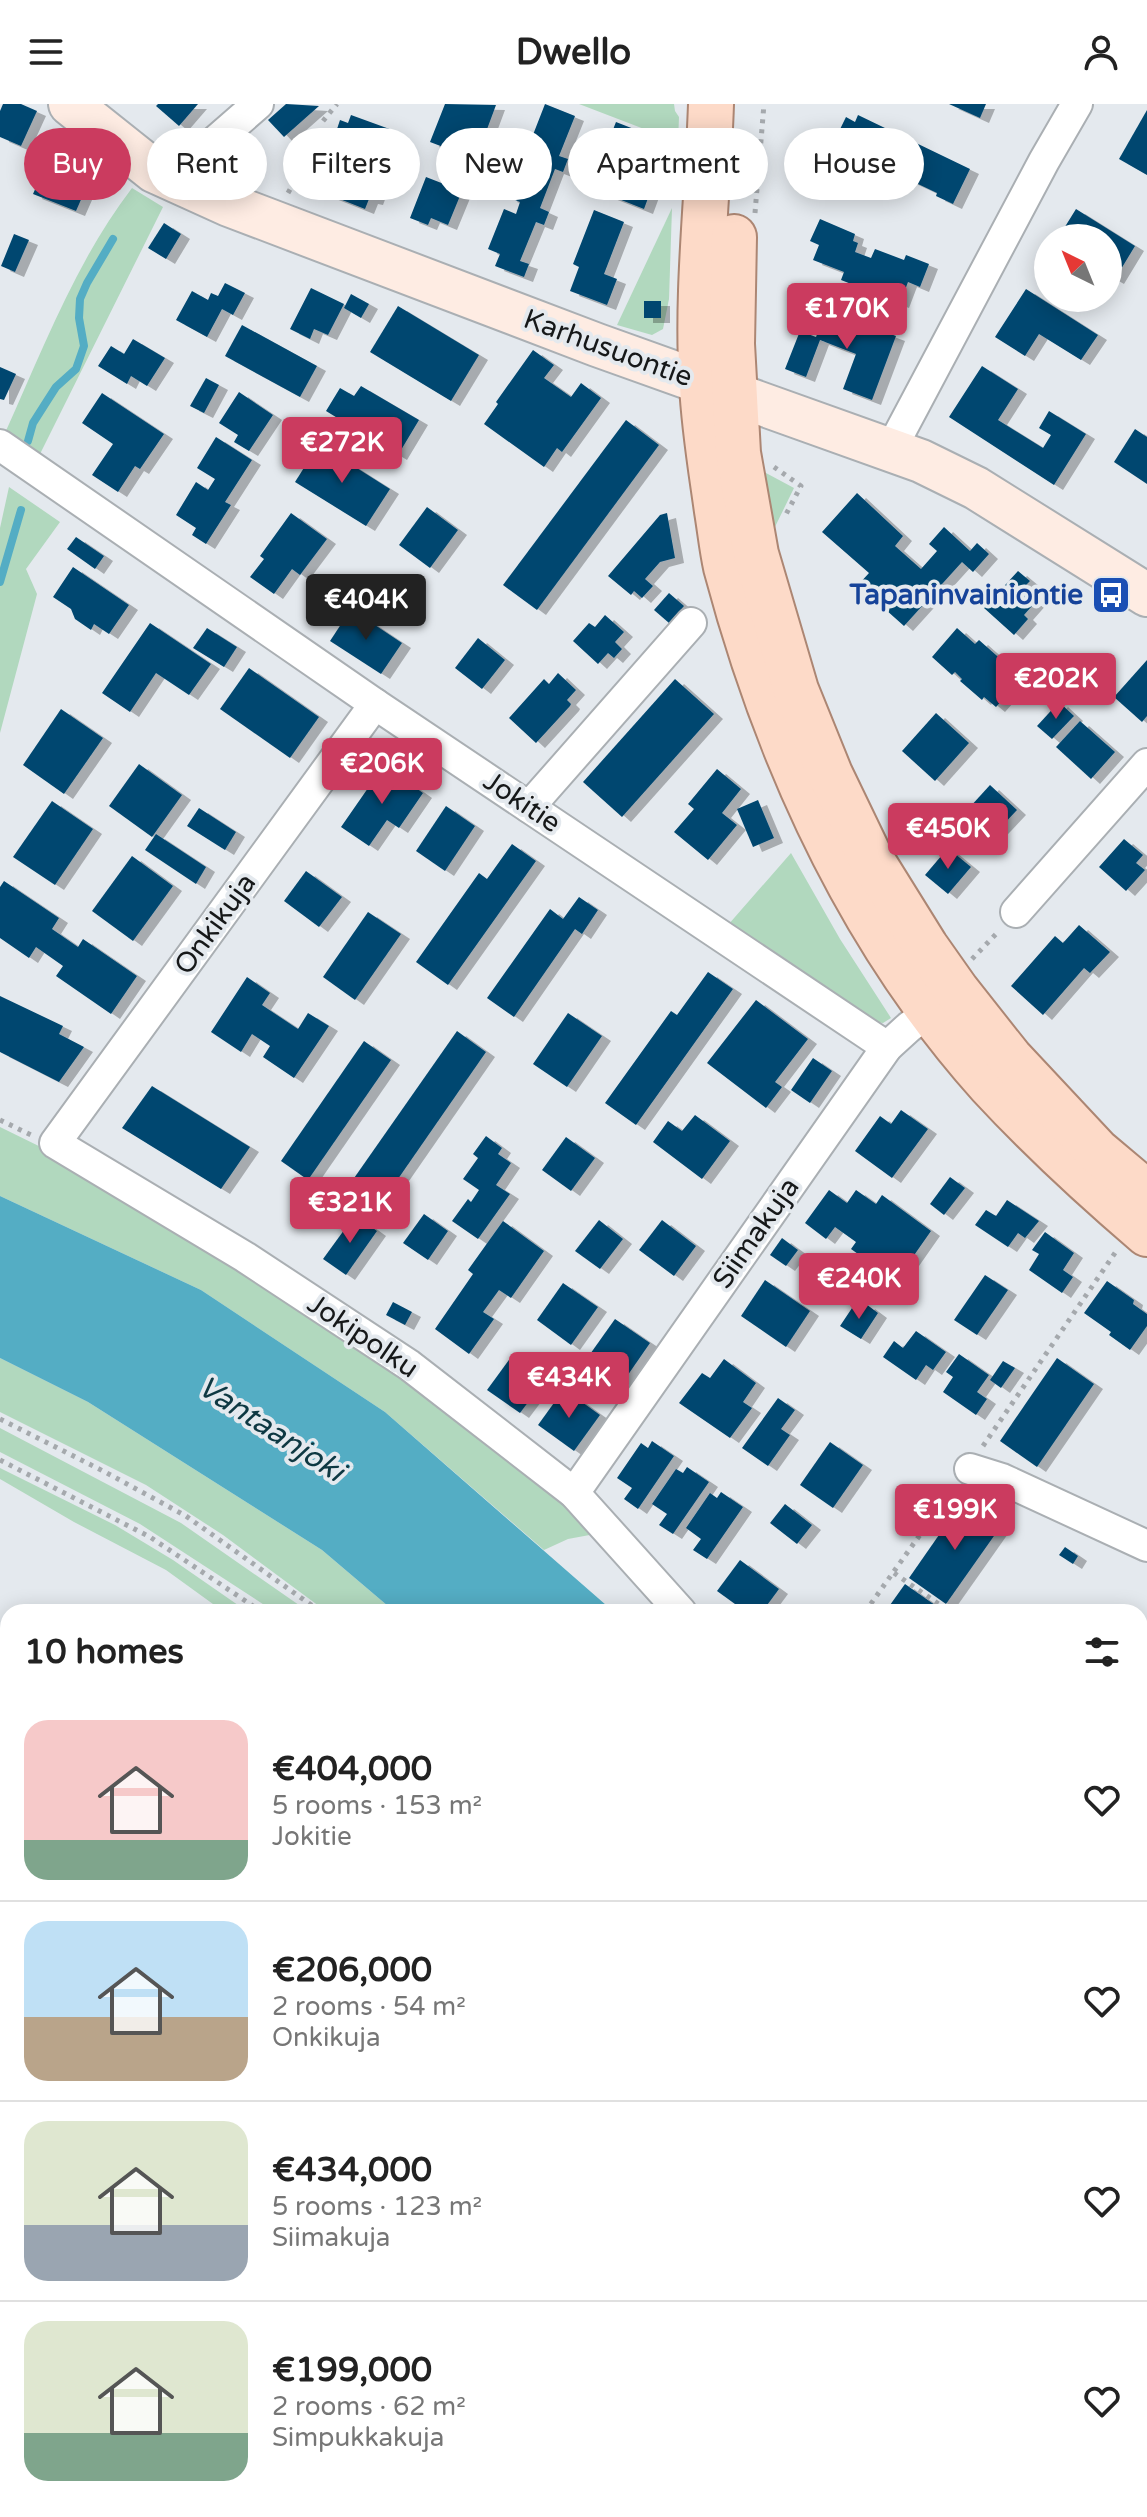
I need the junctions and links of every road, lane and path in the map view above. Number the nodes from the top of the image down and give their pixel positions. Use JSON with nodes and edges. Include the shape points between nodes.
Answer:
{"nodes":[{"id":1,"x":70,"y":104,"type":"edge"},
{"id":2,"x":258,"y":104,"type":"edge"},
{"id":3,"x":337,"y":104,"type":"edge"},
{"id":4,"x":711,"y":104,"type":"edge"},
{"id":5,"x":741,"y":104,"type":"edge"},
{"id":6,"x":764,"y":104,"type":"edge"},
{"id":7,"x":1077,"y":104,"type":"edge"},
{"id":8,"x":323,"y":121,"type":"dead end"},
{"id":9,"x":230,"y":128,"type":"edge"},
{"id":10,"x":147,"y":165,"type":"edge"},
{"id":11,"x":219,"y":200,"type":"edge"},
{"id":12,"x":283,"y":200,"type":"edge"},
{"id":13,"x":281,"y":204,"type":"dead end"},
{"id":14,"x":755,"y":218,"type":"dead end"},
{"id":15,"x":719,"y":389,"type":"junction"},
{"id":16,"x":0,"y":445,"type":"edge"},
{"id":17,"x":891,"y":449,"type":"junction"},
{"id":18,"x":762,"y":461,"type":"dead end"},
{"id":19,"x":781,"y":526,"type":"dead end"},
{"id":20,"x":1147,"y":595,"type":"edge"},
{"id":21,"x":691,"y":623,"type":"dead end"},
{"id":22,"x":375,"y":704,"type":"junction"},
{"id":23,"x":1147,"y":764,"type":"edge"},
{"id":24,"x":529,"y":807,"type":"junction"},
{"id":25,"x":1016,"y":912,"type":"joint"},
{"id":26,"x":951,"y":989,"type":"junction"},
{"id":27,"x":887,"y":1047,"type":"junction"},
{"id":28,"x":0,"y":1120,"type":"edge"},
{"id":29,"x":55,"y":1143,"type":"junction"},
{"id":30,"x":1147,"y":1193,"type":"edge"},
{"id":31,"x":1132,"y":1241,"type":"edge"},
{"id":32,"x":0,"y":1419,"type":"edge"},
{"id":33,"x":0,"y":1460,"type":"edge"},
{"id":34,"x":970,"y":1469,"type":"junction"},
{"id":35,"x":574,"y":1493,"type":"junction"},
{"id":36,"x":1147,"y":1546,"type":"edge"},
{"id":37,"x":894,"y":1573,"type":"junction"},
{"id":38,"x":250,"y":1604,"type":"edge"},
{"id":39,"x":310,"y":1604,"type":"edge"},
{"id":40,"x":674,"y":1604,"type":"edge"},
{"id":41,"x":871,"y":1604,"type":"edge"},
{"id":42,"x":939,"y":1604,"type":"edge"}],
"edges":[{"from":1,"to":10,"type":"street","name":"Karhusuontie"},
{"from":2,"to":9,"type":"street"},
{"from":3,"to":8,"type":"path"},
{"from":4,"to":15,"type":"main road","via":[[700,332]]},
{"from":5,"to":15,"type":"main road","via":[[732,344]]},
{"from":6,"to":14,"type":"path"},
{"from":7,"to":17,"type":"street"},
{"from":11,"to":15,"type":"street","name":"Karhusuontie"},
{"from":12,"to":13,"type":"path"},
{"from":15,"to":17,"type":"street","name":"Karhusuontie"},
{"from":15,"to":26,"type":"main road","via":[[738,453],[756,554],[796,690],[870,857]]},
{"from":16,"to":22,"type":"street","name":"Jokitie"},
{"from":17,"to":20,"type":"street","name":"Karhusuontie","via":[[976,488]]},
{"from":18,"to":19,"type":"path","via":[[801,486]]},
{"from":21,"to":24,"type":"street"},
{"from":22,"to":24,"type":"street","name":"Jokitie"},
{"from":22,"to":29,"type":"street","name":"Onkikuja"},
{"from":23,"to":25,"type":"street"},
{"from":24,"to":27,"type":"street","name":"Jokitie"},
{"from":25,"to":26,"type":"path"},
{"from":26,"to":27,"type":"street","name":"Siimakuja"},
{"from":26,"to":30,"type":"main road","via":[[1097,1151]]},
{"from":26,"to":31,"type":"main road","via":[[988,1082]]},
{"from":27,"to":35,"type":"street","name":"Siimakuja"},
{"from":28,"to":29,"type":"path"},
{"from":29,"to":35,"type":"street","name":"Jokipolku","via":[[245,1257],[409,1365]]},
{"from":31,"to":34,"type":"path"},
{"from":32,"to":39,"type":"path","via":[[186,1516]]},
{"from":33,"to":38,"type":"path","via":[[150,1537]]},
{"from":34,"to":36,"type":"street"},
{"from":34,"to":37,"type":"path"},
{"from":35,"to":40,"type":"street","name":"Jokipolku"},
{"from":37,"to":41,"type":"path"},
{"from":37,"to":42,"type":"path"}]}
